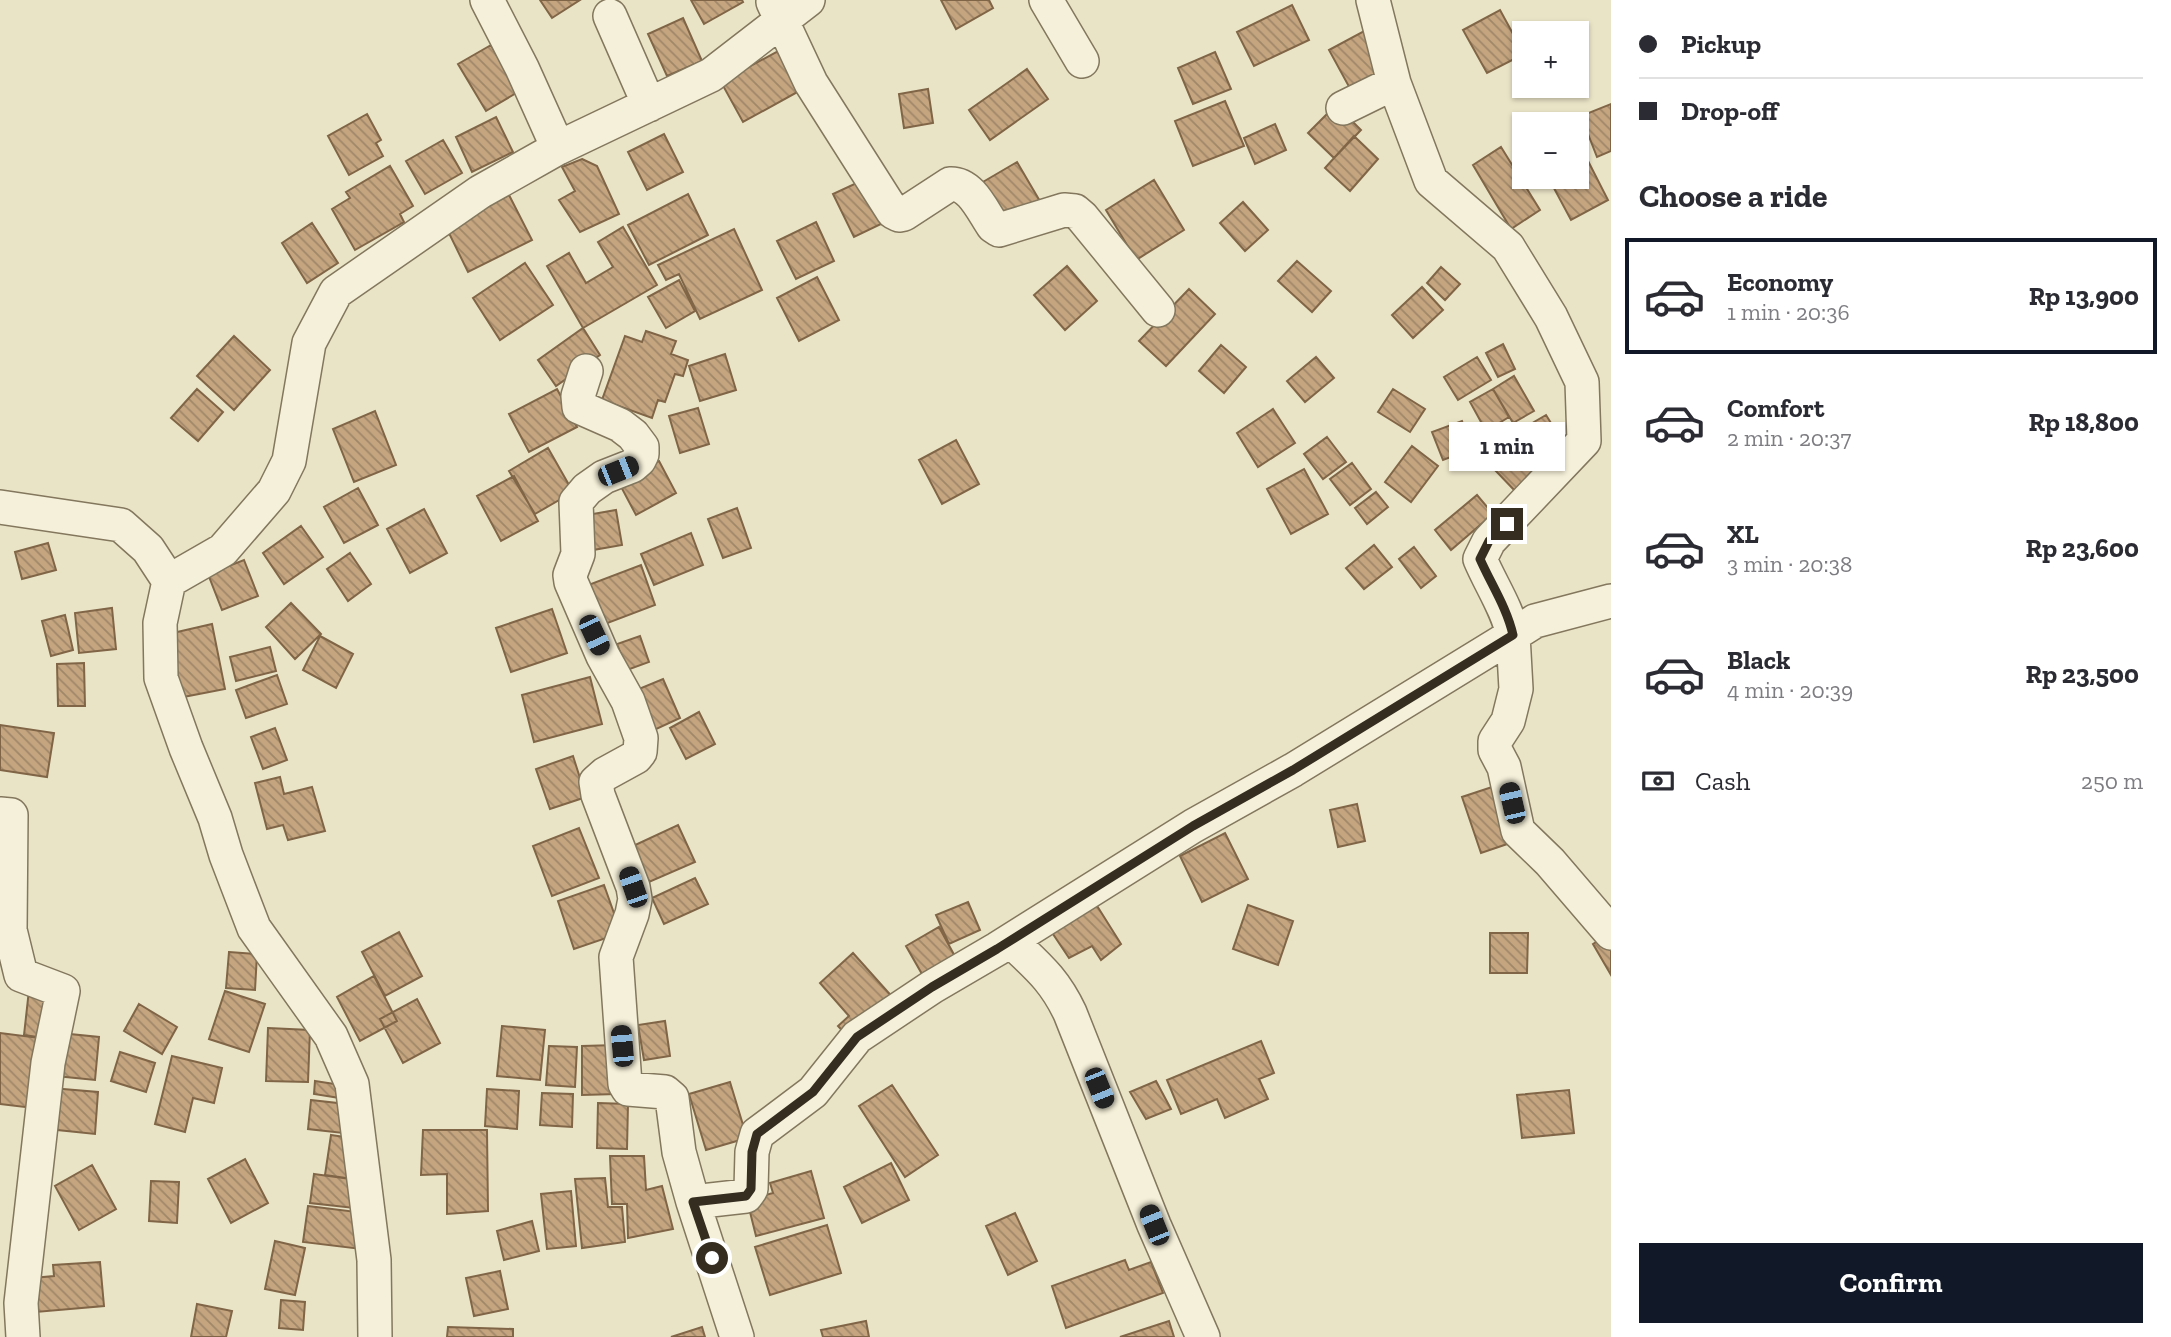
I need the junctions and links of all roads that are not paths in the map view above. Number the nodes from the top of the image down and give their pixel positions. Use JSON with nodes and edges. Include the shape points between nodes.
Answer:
{"nodes":[{"id":1,"x":487,"y":0,"type":"edge"},
{"id":2,"x":808,"y":0,"type":"edge"},
{"id":3,"x":1046,"y":0,"type":"edge"},
{"id":4,"x":1373,"y":0,"type":"edge"},
{"id":5,"x":776,"y":11,"type":"edge"},
{"id":6,"x":610,"y":16,"type":"dead end"},
{"id":7,"x":1082,"y":61,"type":"dead end"},
{"id":8,"x":1394,"y":83,"type":"junction"},
{"id":9,"x":649,"y":104,"type":"junction"},
{"id":10,"x":1343,"y":108,"type":"dead end"},
{"id":11,"x":558,"y":148,"type":"junction"},
{"id":12,"x":1158,"y":310,"type":"dead end"},
{"id":13,"x":586,"y":371,"type":"dead end"},
{"id":14,"x":0,"y":507,"type":"edge"},
{"id":15,"x":169,"y":581,"type":"junction"},
{"id":16,"x":1611,"y":601,"type":"edge"},
{"id":17,"x":1513,"y":635,"type":"junction"},
{"id":18,"x":0,"y":814,"type":"edge"},
{"id":19,"x":1611,"y":933,"type":"edge"},
{"id":20,"x":1011,"y":940,"type":"junction"},
{"id":21,"x":693,"y":1202,"type":"junction"},
{"id":22,"x":23,"y":1337,"type":"edge"},
{"id":23,"x":375,"y":1337,"type":"edge"},
{"id":24,"x":737,"y":1337,"type":"edge"},
{"id":25,"x":1203,"y":1337,"type":"edge"}],
"edges":[{"from":1,"to":11,"type":"street"},
{"from":2,"to":5,"type":"street"},
{"from":3,"to":7,"type":"street"},
{"from":4,"to":8,"type":"street"},
{"from":5,"to":9,"type":"street","via":[[711,75]]},
{"from":5,"to":12,"type":"street","via":[[811,83],[893,212],[904,214],[956,183],[966,186],[999,230],[1064,210],[1075,211]]},
{"from":6,"to":9,"type":"street"},
{"from":8,"to":10,"type":"street"},
{"from":8,"to":17,"type":"street","via":[[1431,181],[1508,247],[1551,317],[1582,383],[1584,441],[1489,541],[1480,559],[1508,614]]},
{"from":9,"to":11,"type":"street"},
{"from":11,"to":15,"type":"street","via":[[480,192],[336,292],[309,343],[289,461],[275,491],[223,550]]},
{"from":13,"to":21,"type":"street","via":[[579,407],[620,425],[642,447],[632,466],[604,477],[576,502],[578,554],[570,575],[641,738],[636,757],[596,782],[635,899],[616,957],[625,1084],[628,1089],[665,1092],[672,1098],[679,1152]]},
{"from":14,"to":15,"type":"street","via":[[121,525],[148,549]]},
{"from":15,"to":23,"type":"street","via":[[160,623],[161,678],[186,748],[254,928],[331,1036],[352,1084],[374,1260]]},
{"from":16,"to":17,"type":"street","via":[[1535,621]]},
{"from":17,"to":19,"type":"street","via":[[1516,689],[1494,750],[1504,767],[1518,831]]},
{"from":17,"to":20,"type":"street"},
{"from":18,"to":22,"type":"street","via":[[11,815],[10,930],[21,975],[63,991],[48,1063],[22,1289]]},
{"from":20,"to":21,"type":"street","via":[[857,1037],[813,1092],[757,1134],[750,1193]]},
{"from":20,"to":25,"type":"street","via":[[1060,992]]},
{"from":21,"to":24,"type":"street"}]}
